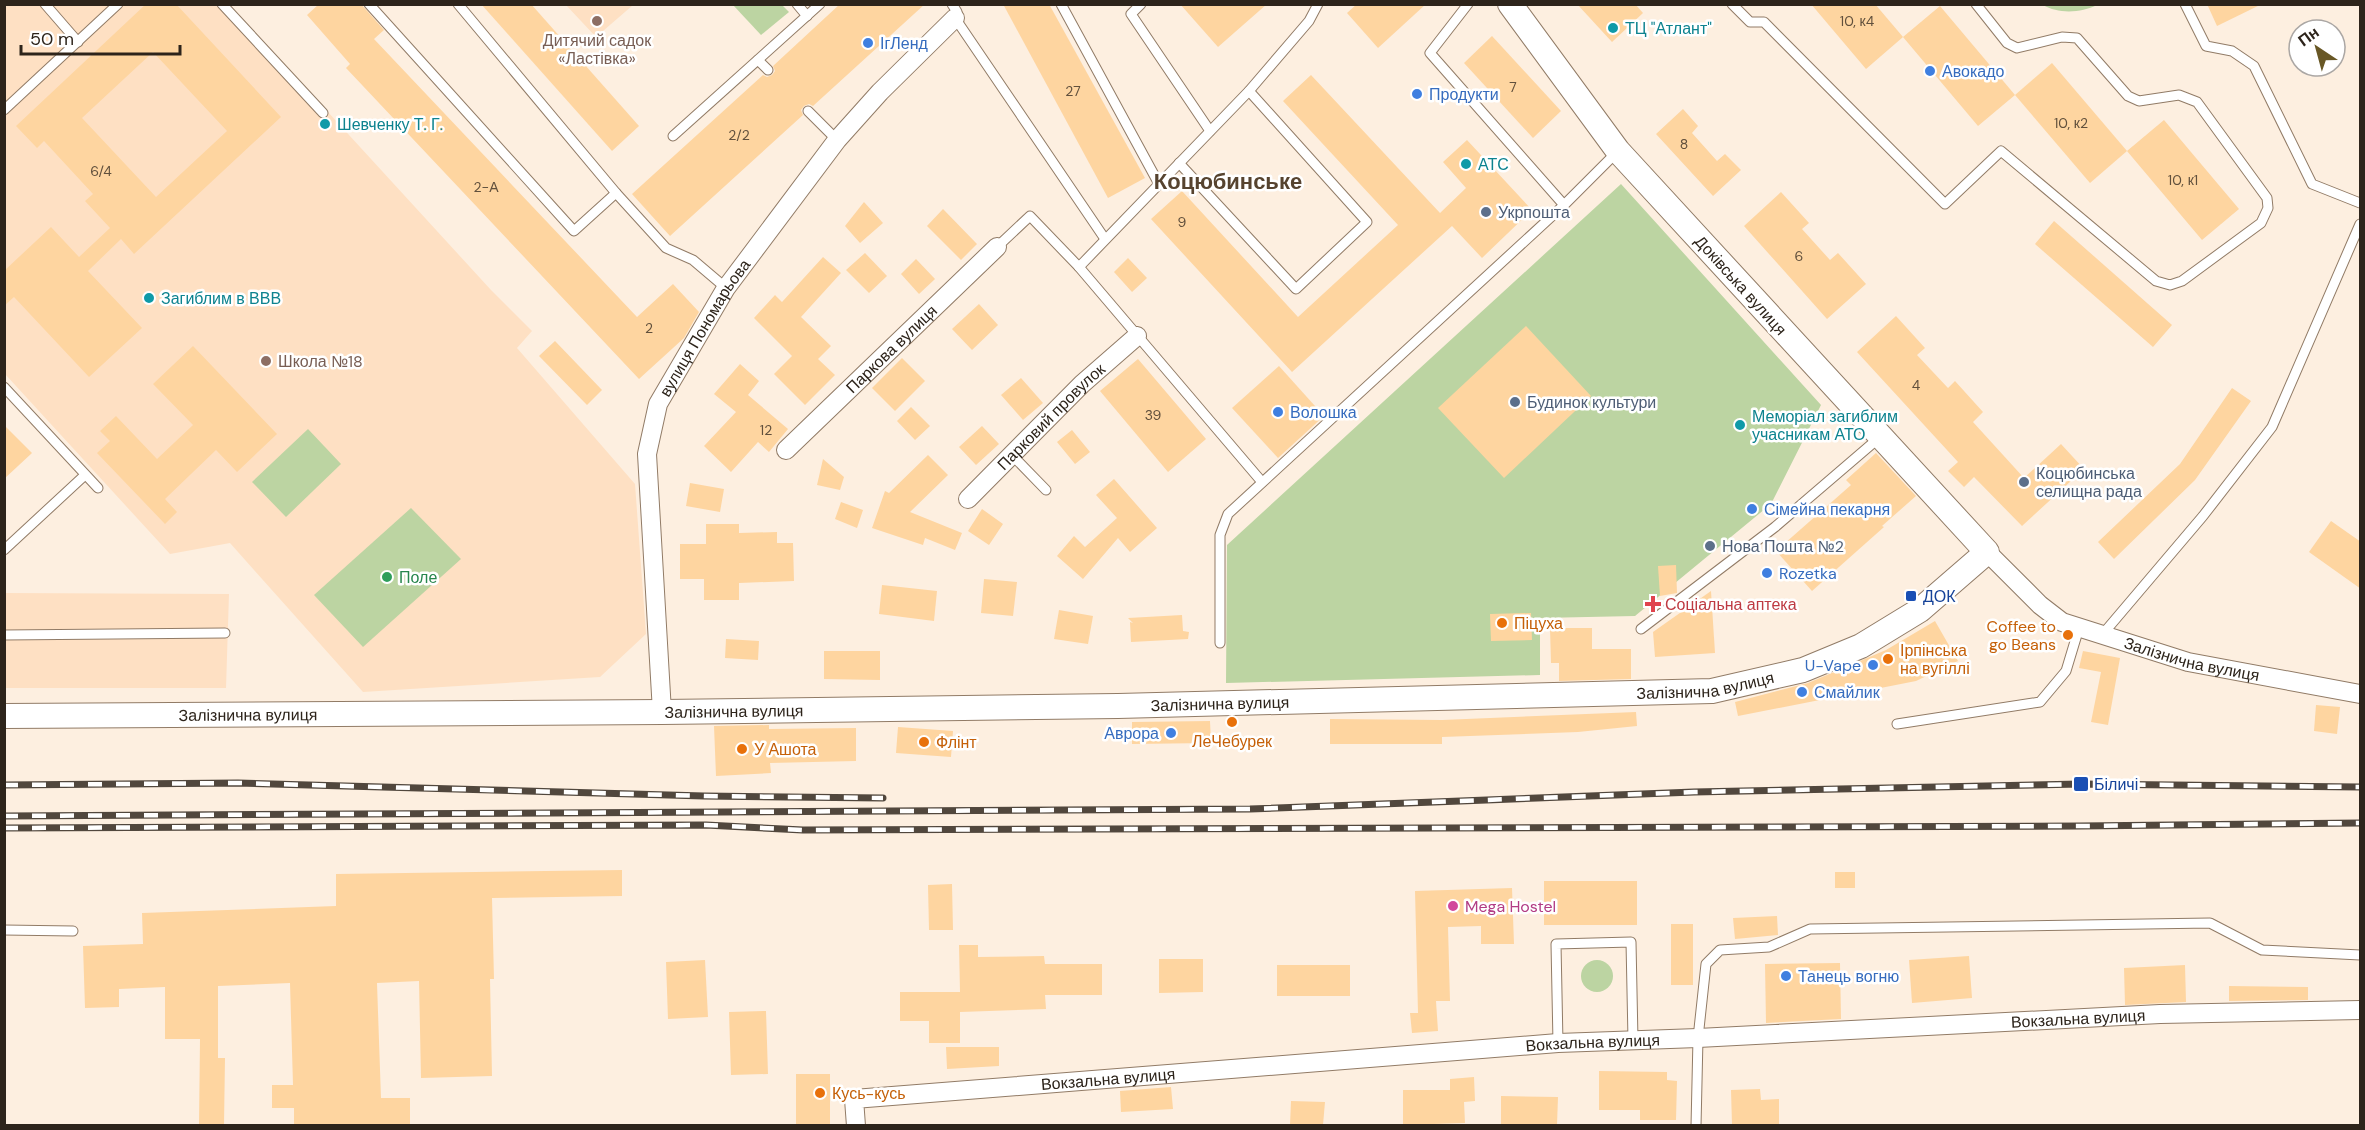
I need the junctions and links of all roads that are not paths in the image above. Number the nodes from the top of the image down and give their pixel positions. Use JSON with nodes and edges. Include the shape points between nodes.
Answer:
{"nodes":[{"id":1,"x":45,"y":4,"type":"edge"},
{"id":2,"x":118,"y":4,"type":"edge"},
{"id":3,"x":222,"y":4,"type":"edge"},
{"id":4,"x":369,"y":4,"type":"edge"},
{"id":5,"x":458,"y":4,"type":"edge"},
{"id":6,"x":797,"y":4,"type":"edge"},
{"id":7,"x":820,"y":4,"type":"edge"},
{"id":8,"x":1061,"y":4,"type":"edge"},
{"id":9,"x":1142,"y":4,"type":"edge"},
{"id":10,"x":1318,"y":4,"type":"edge"},
{"id":11,"x":1468,"y":4,"type":"edge"},
{"id":12,"x":1510,"y":4,"type":"edge"},
{"id":13,"x":1732,"y":4,"type":"edge"},
{"id":14,"x":1976,"y":4,"type":"edge"},
{"id":15,"x":2186,"y":4,"type":"edge"},
{"id":16,"x":953,"y":11,"type":"edge"},
{"id":17,"x":807,"y":16,"type":"junction"},
{"id":18,"x":78,"y":42,"type":"junction"},
{"id":19,"x":758,"y":60,"type":"junction"},
{"id":20,"x":768,"y":70,"type":"dead end"},
{"id":21,"x":1249,"y":91,"type":"junction"},
{"id":22,"x":4,"y":110,"type":"edge"},
{"id":23,"x":808,"y":111,"type":"dead end"},
{"id":24,"x":323,"y":113,"type":"dead end"},
{"id":25,"x":1210,"y":131,"type":"junction"},
{"id":26,"x":673,"y":136,"type":"dead end"},
{"id":27,"x":837,"y":140,"type":"junction"},
{"id":28,"x":1618,"y":151,"type":"junction"},
{"id":29,"x":1179,"y":164,"type":"junction"},
{"id":30,"x":1159,"y":184,"type":"junction"},
{"id":31,"x":616,"y":193,"type":"junction"},
{"id":32,"x":2361,"y":203,"type":"edge"},
{"id":33,"x":1564,"y":205,"type":"junction"},
{"id":34,"x":2361,"y":224,"type":"edge"},
{"id":35,"x":1105,"y":239,"type":"junction"},
{"id":36,"x":996,"y":247,"type":"joint"},
{"id":37,"x":1079,"y":267,"type":"junction"},
{"id":38,"x":726,"y":288,"type":"junction"},
{"id":39,"x":1137,"y":336,"type":"junction"},
{"id":40,"x":4,"y":387,"type":"edge"},
{"id":41,"x":1881,"y":437,"type":"junction"},
{"id":42,"x":786,"y":450,"type":"dead end"},
{"id":43,"x":1012,"y":455,"type":"junction"},
{"id":44,"x":86,"y":475,"type":"junction"},
{"id":45,"x":1262,"y":482,"type":"junction"},
{"id":46,"x":98,"y":488,"type":"dead end"},
{"id":47,"x":1046,"y":490,"type":"dead end"},
{"id":48,"x":968,"y":499,"type":"dead end"},
{"id":49,"x":4,"y":550,"type":"edge"},
{"id":50,"x":1987,"y":552,"type":"junction"},
{"id":51,"x":2079,"y":628,"type":"junction"},
{"id":52,"x":1641,"y":629,"type":"dead end"},
{"id":53,"x":225,"y":633,"type":"dead end"},
{"id":54,"x":4,"y":635,"type":"edge"},
{"id":55,"x":2102,"y":635,"type":"junction"},
{"id":56,"x":1220,"y":643,"type":"dead end"},
{"id":57,"x":2361,"y":694,"type":"edge"},
{"id":58,"x":662,"y":712,"type":"junction"},
{"id":59,"x":4,"y":716,"type":"edge"},
{"id":60,"x":1897,"y":724,"type":"dead end"},
{"id":61,"x":4,"y":930,"type":"edge"},
{"id":62,"x":73,"y":932,"type":"dead end"},
{"id":63,"x":2361,"y":955,"type":"edge"},
{"id":64,"x":2361,"y":1010,"type":"edge"},
{"id":65,"x":1698,"y":1038,"type":"junction"},
{"id":66,"x":1633,"y":1040,"type":"junction"},
{"id":67,"x":1558,"y":1043,"type":"junction"},
{"id":68,"x":856,"y":1125,"type":"edge"},
{"id":69,"x":1696,"y":1125,"type":"edge"}],
"edges":[{"from":1,"to":18,"type":"lane"},
{"from":2,"to":18,"type":"lane"},
{"from":3,"to":24,"type":"lane"},
{"from":4,"to":31,"type":"lane","via":[[574,231]]},
{"from":5,"to":31,"type":"lane"},
{"from":6,"to":17,"type":"lane"},
{"from":7,"to":17,"type":"lane"},
{"from":8,"to":30,"type":"lane"},
{"from":9,"to":25,"type":"lane","via":[[1131,14]]},
{"from":10,"to":21,"type":"lane","via":[[1309,21]]},
{"from":11,"to":33,"type":"lane","via":[[1430,53]]},
{"from":12,"to":28,"type":"street","name":"Доківська вулиця"},
{"from":13,"to":14,"type":"lane","via":[[1750,22],[1764,22],[1945,204],[2001,151],[2157,281],[2170,285],[2182,281],[2261,223],[2268,208],[2267,198],[2197,102],[2179,95],[2139,101],[2128,96],[2077,38],[2062,37],[2017,48],[2007,43]]},
{"from":15,"to":32,"type":"lane","via":[[2206,46],[2232,51],[2254,66],[2312,184]]},
{"from":16,"to":27,"type":"street","name":"вулиця Пономарьова"},
{"from":16,"to":35,"type":"lane"},
{"from":17,"to":19,"type":"lane"},
{"from":18,"to":22,"type":"lane"},
{"from":19,"to":20,"type":"lane"},
{"from":19,"to":26,"type":"lane"},
{"from":21,"to":25,"type":"lane"},
{"from":21,"to":29,"type":"lane","via":[[1367,222],[1296,289]]},
{"from":23,"to":27,"type":"lane"},
{"from":25,"to":29,"type":"lane"},
{"from":27,"to":38,"type":"street","name":"вулиця Пономарьова"},
{"from":28,"to":33,"type":"lane"},
{"from":28,"to":41,"type":"street","name":"Доківська вулиця"},
{"from":29,"to":30,"type":"lane"},
{"from":30,"to":35,"type":"lane"},
{"from":31,"to":38,"type":"lane","via":[[666,248],[693,260]]},
{"from":33,"to":45,"type":"lane"},
{"from":34,"to":55,"type":"lane","via":[[2272,427]]},
{"from":35,"to":37,"type":"lane"},
{"from":36,"to":37,"type":"lane","via":[[1030,216]]},
{"from":36,"to":42,"type":"street","name":"Паркова вулиця"},
{"from":37,"to":39,"type":"lane"},
{"from":38,"to":58,"type":"street","name":"вулиця Пономарьова","via":[[658,404],[648,454]]},
{"from":39,"to":43,"type":"street","name":"Парковий провулок"},
{"from":39,"to":45,"type":"lane"},
{"from":40,"to":44,"type":"lane"},
{"from":41,"to":50,"type":"street","name":"Доківська вулиця"},
{"from":41,"to":52,"type":"lane","via":[[1775,527]]},
{"from":43,"to":47,"type":"lane"},
{"from":43,"to":48,"type":"street","name":"Парковий провулок"},
{"from":44,"to":46,"type":"lane"},
{"from":44,"to":49,"type":"lane"},
{"from":45,"to":56,"type":"lane","via":[[1228,514],[1220,535]]},
{"from":50,"to":51,"type":"street","name":"Залізнична вулиця","via":[[2040,604],[2062,622]]},
{"from":50,"to":58,"type":"street","name":"Залізнична вулиця","via":[[1920,610],[1861,646],[1803,670],[1712,691],[1118,706]]},
{"from":51,"to":55,"type":"street","name":"Залізнична вулиця"},
{"from":51,"to":60,"type":"lane","via":[[2066,671],[2040,702]]},
{"from":53,"to":54,"type":"lane"},
{"from":55,"to":57,"type":"street","name":"Залізнична вулиця","via":[[2188,662]]},
{"from":58,"to":59,"type":"street","name":"Залізнична вулиця"},
{"from":61,"to":62,"type":"lane"},
{"from":63,"to":65,"type":"lane","via":[[2262,950],[2210,923],[1810,929],[1769,947],[1720,950],[1706,964]]},
{"from":64,"to":65,"type":"street","name":"Вокзальна вулиця","via":[[2160,1014]]},
{"from":65,"to":66,"type":"street","name":"Вокзальна вулиця"},
{"from":65,"to":69,"type":"lane"},
{"from":66,"to":67,"type":"street","name":"Вокзальна вулиця"},
{"from":66,"to":67,"type":"lane","via":[[1631,942],[1556,944]]},
{"from":67,"to":68,"type":"street","name":"Вокзальна вулиця","via":[[854,1099]]}]}
